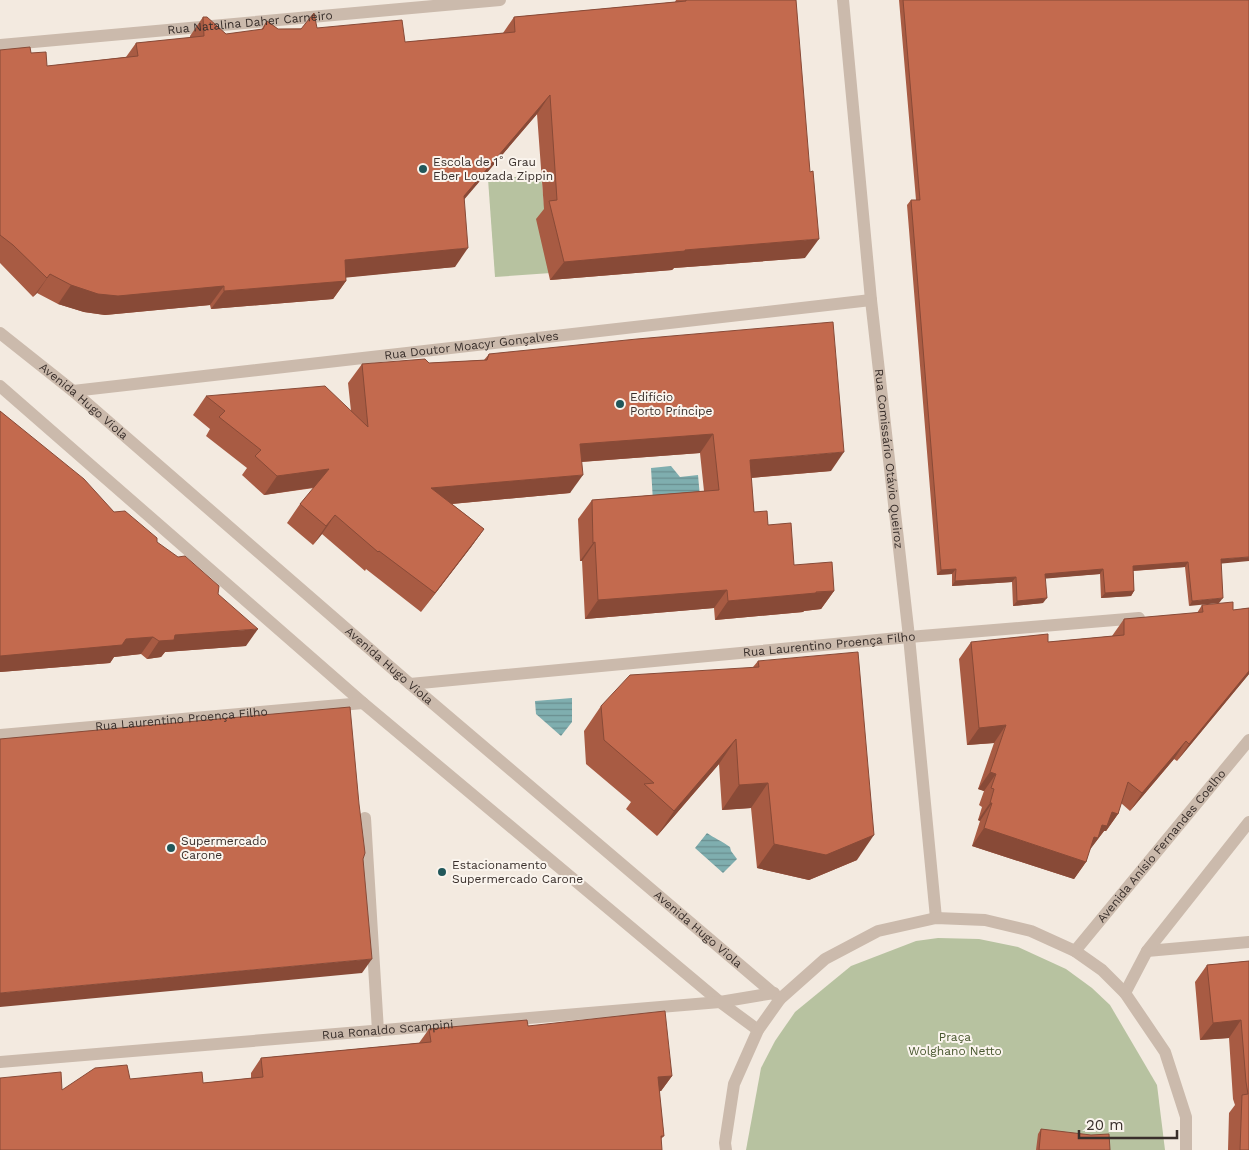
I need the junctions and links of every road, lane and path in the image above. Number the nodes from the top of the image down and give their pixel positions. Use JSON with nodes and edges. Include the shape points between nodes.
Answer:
{"nodes":[{"id":1,"x":500,"y":0,"type":"edge"},
{"id":2,"x":843,"y":0,"type":"edge"},
{"id":3,"x":0,"y":45,"type":"edge"},
{"id":4,"x":871,"y":300,"type":"junction"},
{"id":5,"x":0,"y":333,"type":"edge"},
{"id":6,"x":0,"y":386,"type":"edge"},
{"id":7,"x":73,"y":391,"type":"junction"},
{"id":8,"x":1153,"y":617,"type":"edge"},
{"id":9,"x":909,"y":637,"type":"junction"},
{"id":10,"x":410,"y":684,"type":"junction"},
{"id":11,"x":363,"y":702,"type":"junction"},
{"id":12,"x":0,"y":735,"type":"edge"},
{"id":13,"x":1249,"y":740,"type":"edge"},
{"id":14,"x":365,"y":818,"type":"dead end"},
{"id":15,"x":1249,"y":822,"type":"edge"},
{"id":16,"x":936,"y":918,"type":"junction"},
{"id":17,"x":1249,"y":942,"type":"edge"},
{"id":18,"x":1147,"y":950,"type":"junction"},
{"id":19,"x":1075,"y":952,"type":"junction"},
{"id":20,"x":1125,"y":993,"type":"junction"},
{"id":21,"x":777,"y":996,"type":"junction"},
{"id":22,"x":720,"y":1002,"type":"junction"},
{"id":23,"x":378,"y":1030,"type":"junction"},
{"id":24,"x":758,"y":1030,"type":"junction"},
{"id":25,"x":0,"y":1062,"type":"edge"},
{"id":26,"x":726,"y":1150,"type":"edge"},
{"id":27,"x":1186,"y":1150,"type":"edge"}],
"edges":[{"from":1,"to":3,"type":"street","name":"Rua Natalina Daher Carneiro"},
{"from":2,"to":4,"type":"street","name":"Rua Comissário Otávio Queiroz"},
{"from":4,"to":7,"type":"street","name":"Rua Doutor Moacyr Gonçalves"},
{"from":4,"to":9,"type":"street","name":"Rua Comissário Otávio Queiroz"},
{"from":5,"to":7,"type":"street","name":"Avenida Hugo Viola"},
{"from":6,"to":11,"type":"street"},
{"from":7,"to":10,"type":"street","name":"Avenida Hugo Viola"},
{"from":8,"to":9,"type":"street","name":"Rua Laurentino Proença Filho"},
{"from":9,"to":10,"type":"street","name":"Rua Laurentino Proença Filho"},
{"from":9,"to":16,"type":"street","name":"Rua Comissário Otávio Queiroz"},
{"from":10,"to":21,"type":"street","name":"Avenida Hugo Viola"},
{"from":11,"to":12,"type":"street","name":"Rua Laurentino Proença Filho"},
{"from":11,"to":22,"type":"street"},
{"from":13,"to":19,"type":"street","name":"Avenida Anísio Fernandes Coelho"},
{"from":14,"to":23,"type":"street"},
{"from":15,"to":18,"type":"street"},
{"from":16,"to":19,"type":"street","via":[[1003,924],[1031,931]]},
{"from":16,"to":21,"type":"street","via":[[878,931],[825,959]]},
{"from":17,"to":18,"type":"street"},
{"from":18,"to":20,"type":"street"},
{"from":19,"to":20,"type":"street","via":[[1102,970]]},
{"from":20,"to":27,"type":"street","via":[[1165,1052],[1186,1117]]},
{"from":21,"to":22,"type":"street","name":"Rua Ronaldo Scampini"},
{"from":21,"to":24,"type":"street"},
{"from":22,"to":23,"type":"street","name":"Rua Ronaldo Scampini"},
{"from":22,"to":24,"type":"street"},
{"from":23,"to":25,"type":"street","name":"Rua Ronaldo Scampini"},
{"from":24,"to":26,"type":"street","via":[[734,1084]]}]}
